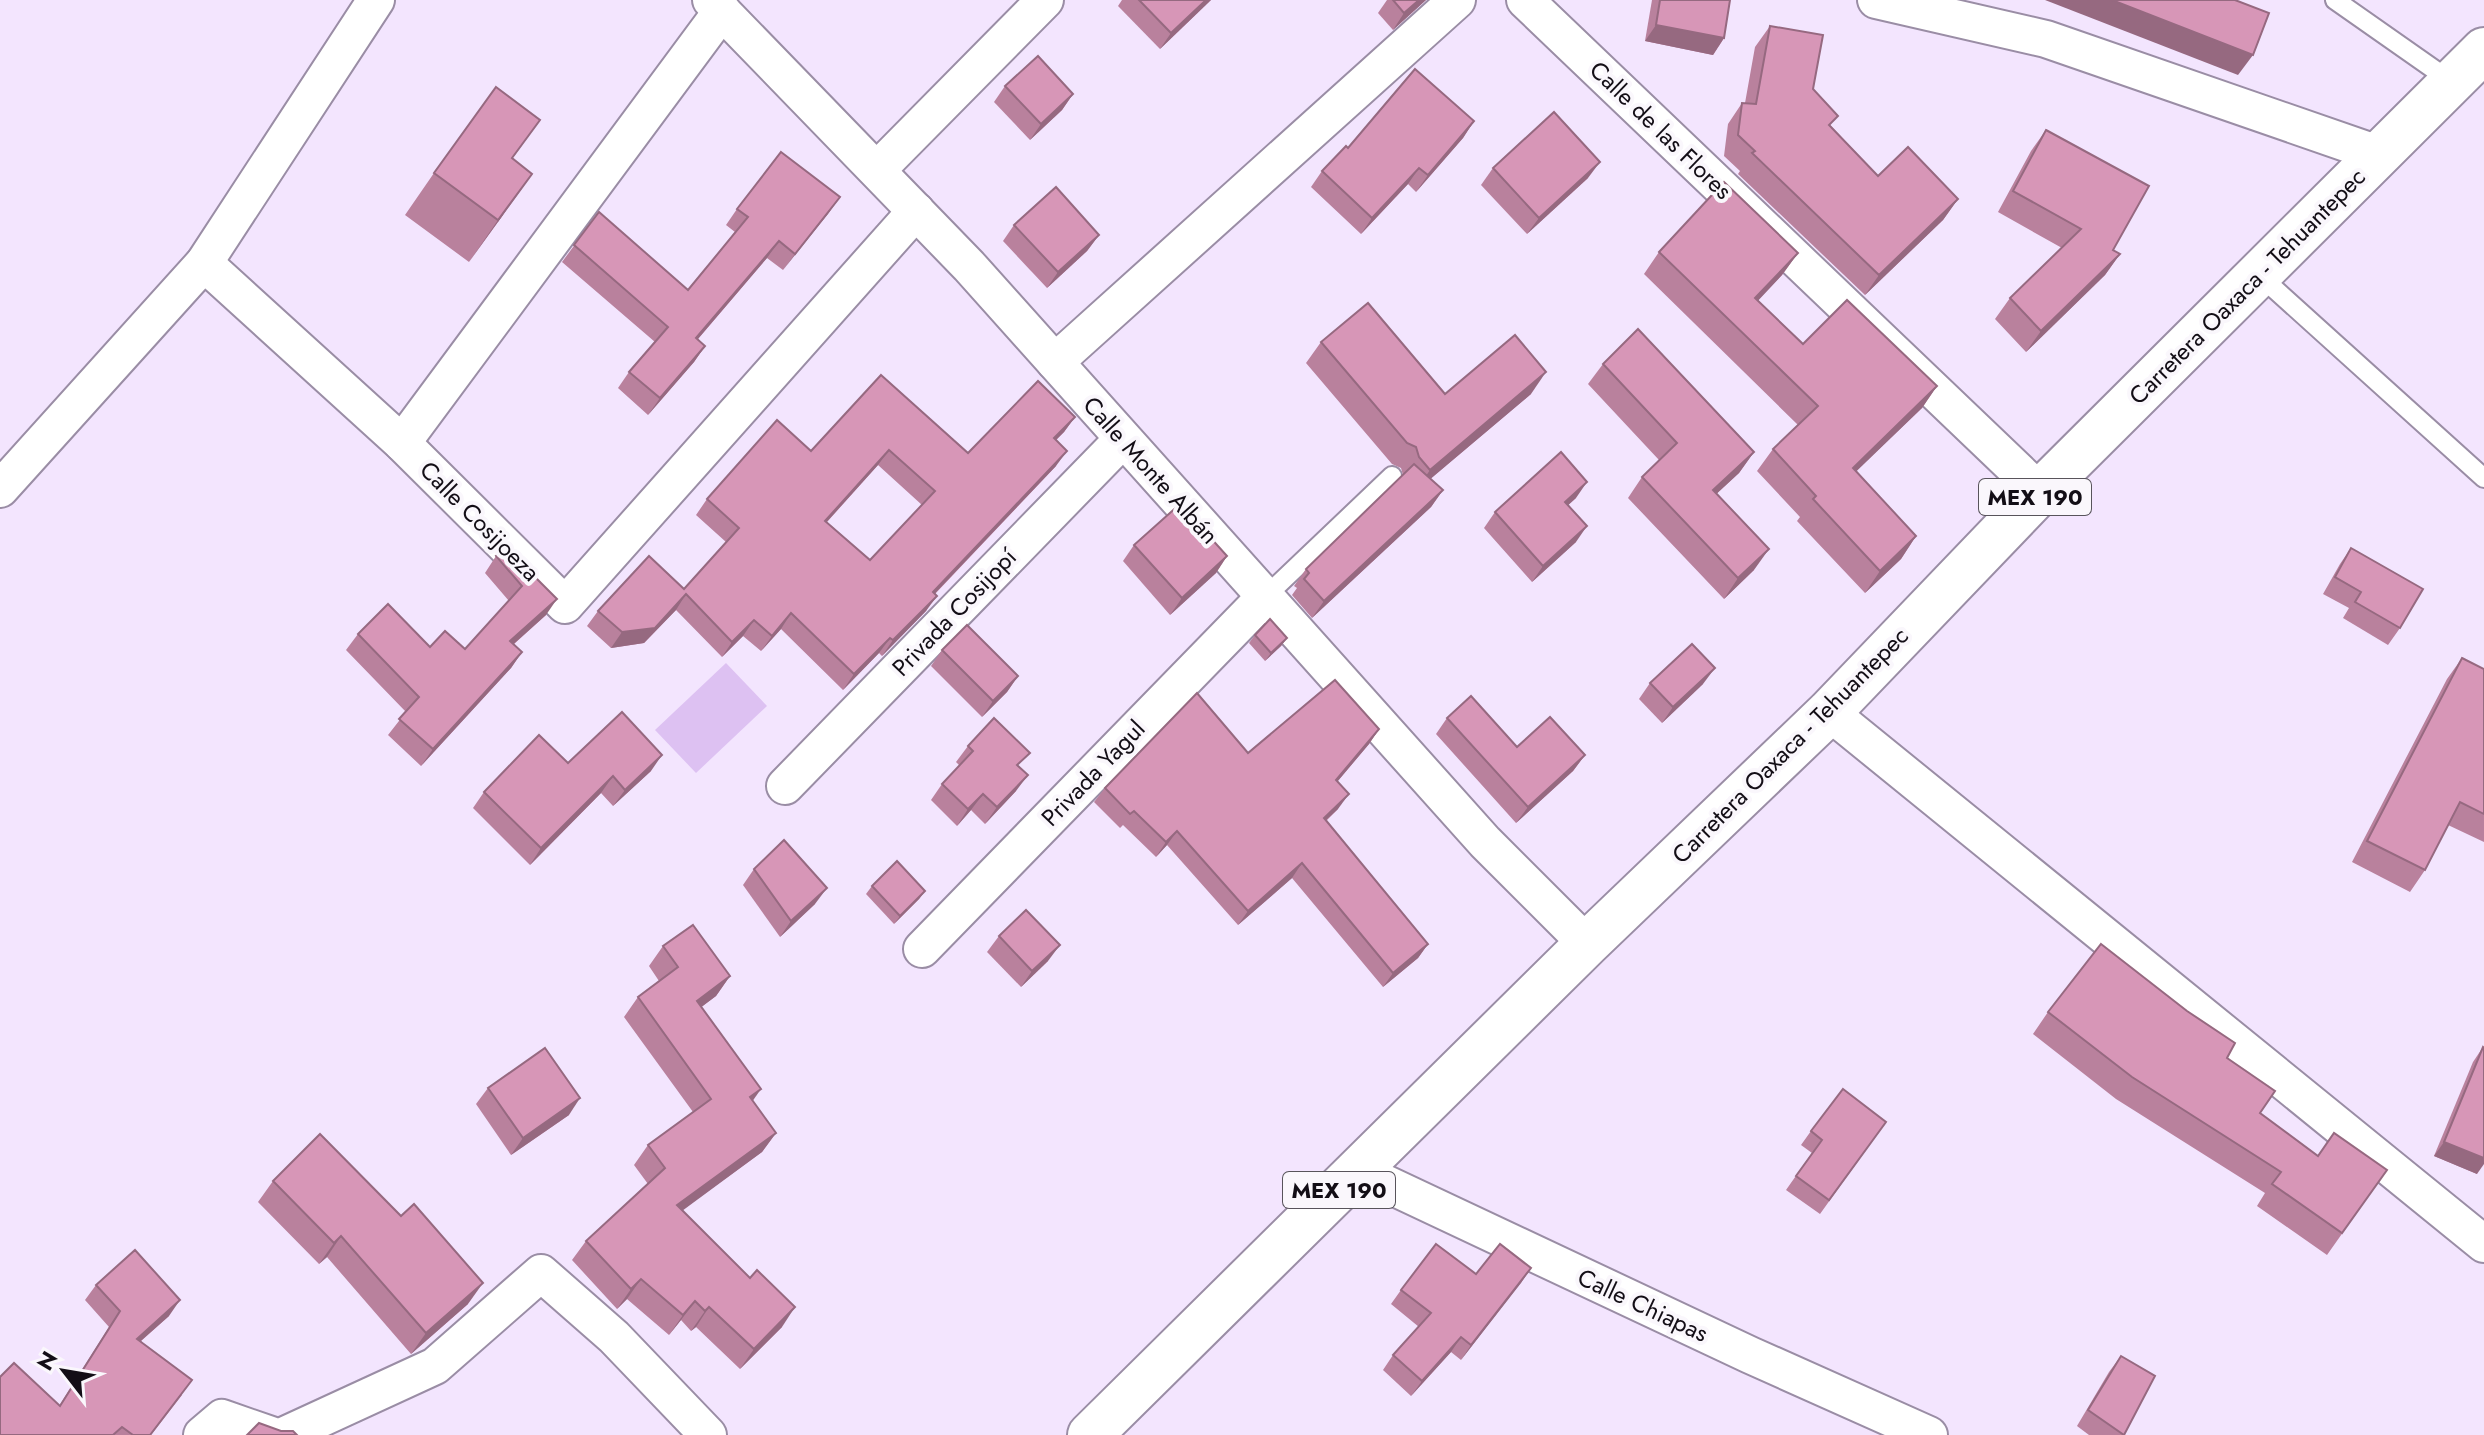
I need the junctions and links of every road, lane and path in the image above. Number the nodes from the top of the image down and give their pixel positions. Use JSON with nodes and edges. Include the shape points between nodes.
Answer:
{"nodes":[{"id":1,"x":376,"y":0,"type":"edge"},
{"id":2,"x":1045,"y":0,"type":"edge"},
{"id":3,"x":1457,"y":0,"type":"edge"},
{"id":4,"x":1525,"y":0,"type":"edge"},
{"id":5,"x":1876,"y":0,"type":"edge"},
{"id":6,"x":2335,"y":0,"type":"edge"},
{"id":7,"x":717,"y":6,"type":"edge"},
{"id":8,"x":2484,"y":50,"type":"edge"},
{"id":9,"x":2452,"y":82,"type":"junction"},
{"id":10,"x":2378,"y":154,"type":"junction"},
{"id":11,"x":877,"y":170,"type":"junction"},
{"id":12,"x":916,"y":211,"type":"junction"},
{"id":13,"x":204,"y":263,"type":"junction"},
{"id":14,"x":2258,"y":274,"type":"junction"},
{"id":15,"x":1055,"y":362,"type":"junction"},
{"id":16,"x":1123,"y":439,"type":"junction"},
{"id":17,"x":402,"y":443,"type":"junction"},
{"id":18,"x":1392,"y":476,"type":"dead end"},
{"id":19,"x":2484,"y":478,"type":"edge"},
{"id":20,"x":0,"y":489,"type":"edge"},
{"id":21,"x":2040,"y":492,"type":"junction"},
{"id":22,"x":1264,"y":598,"type":"junction"},
{"id":23,"x":1829,"y":712,"type":"junction"},
{"id":24,"x":785,"y":786,"type":"dead end"},
{"id":25,"x":1587,"y":944,"type":"junction"},
{"id":26,"x":922,"y":949,"type":"dead end"},
{"id":27,"x":1359,"y":1171,"type":"junction"},
{"id":28,"x":2484,"y":1244,"type":"edge"},
{"id":29,"x":202,"y":1435,"type":"edge"},
{"id":30,"x":271,"y":1435,"type":"edge"},
{"id":31,"x":285,"y":1435,"type":"edge"},
{"id":32,"x":708,"y":1435,"type":"edge"},
{"id":33,"x":1090,"y":1435,"type":"edge"},
{"id":34,"x":1929,"y":1435,"type":"edge"}],
"edges":[{"from":1,"to":13,"type":"street"},
{"from":2,"to":11,"type":"street"},
{"from":3,"to":15,"type":"street"},
{"from":4,"to":21,"type":"street","name":"Calle de las Flores"},
{"from":5,"to":10,"type":"street","via":[[2046,39]]},
{"from":6,"to":9,"type":"lane"},
{"from":7,"to":11,"type":"street","name":"Calle Monte Albán"},
{"from":7,"to":17,"type":"street","name":"Calle Cosijoeza"},
{"from":8,"to":9,"type":"main road","name":"Carretera Oaxaca - Tehuantepec","number":"MEX 190"},
{"from":9,"to":10,"type":"main road","name":"Carretera Oaxaca - Tehuantepec","number":"MEX 190"},
{"from":10,"to":14,"type":"main road","name":"Carretera Oaxaca - Tehuantepec","number":"MEX 190"},
{"from":11,"to":12,"type":"street","name":"Calle Monte Albán"},
{"from":12,"to":15,"type":"street","name":"Calle Monte Albán"},
{"from":12,"to":17,"type":"street","name":"Calle Cosijoeza","via":[[565,605]]},
{"from":13,"to":17,"type":"street"},
{"from":13,"to":20,"type":"street"},
{"from":14,"to":19,"type":"lane"},
{"from":14,"to":21,"type":"main road","name":"Carretera Oaxaca - Tehuantepec","number":"MEX 190"},
{"from":15,"to":16,"type":"street","name":"Calle Monte Albán"},
{"from":16,"to":22,"type":"street","name":"Calle Monte Albán"},
{"from":16,"to":24,"type":"street","name":"Privada Cosijopí"},
{"from":18,"to":22,"type":"lane"},
{"from":21,"to":23,"type":"main road","name":"Carretera Oaxaca - Tehuantepec","number":"MEX 190"},
{"from":22,"to":25,"type":"street","name":"Calle Monte Albán","via":[[1485,842]]},
{"from":22,"to":26,"type":"street","name":"Privada Yagul"},
{"from":23,"to":25,"type":"main road","name":"Carretera Oaxaca - Tehuantepec","number":"MEX 190"},
{"from":23,"to":28,"type":"street"},
{"from":25,"to":27,"type":"main road","name":"Carretera Oaxaca - Tehuantepec","number":"MEX 190"},
{"from":27,"to":33,"type":"main road","name":"Carretera Oaxaca - Tehuantepec","number":"MEX 190"},
{"from":27,"to":34,"type":"street","name":"Calle Chiapas"},
{"from":29,"to":30,"type":"street","via":[[222,1418]]},
{"from":31,"to":32,"type":"street","via":[[435,1366],[541,1273],[614,1337]]}]}
